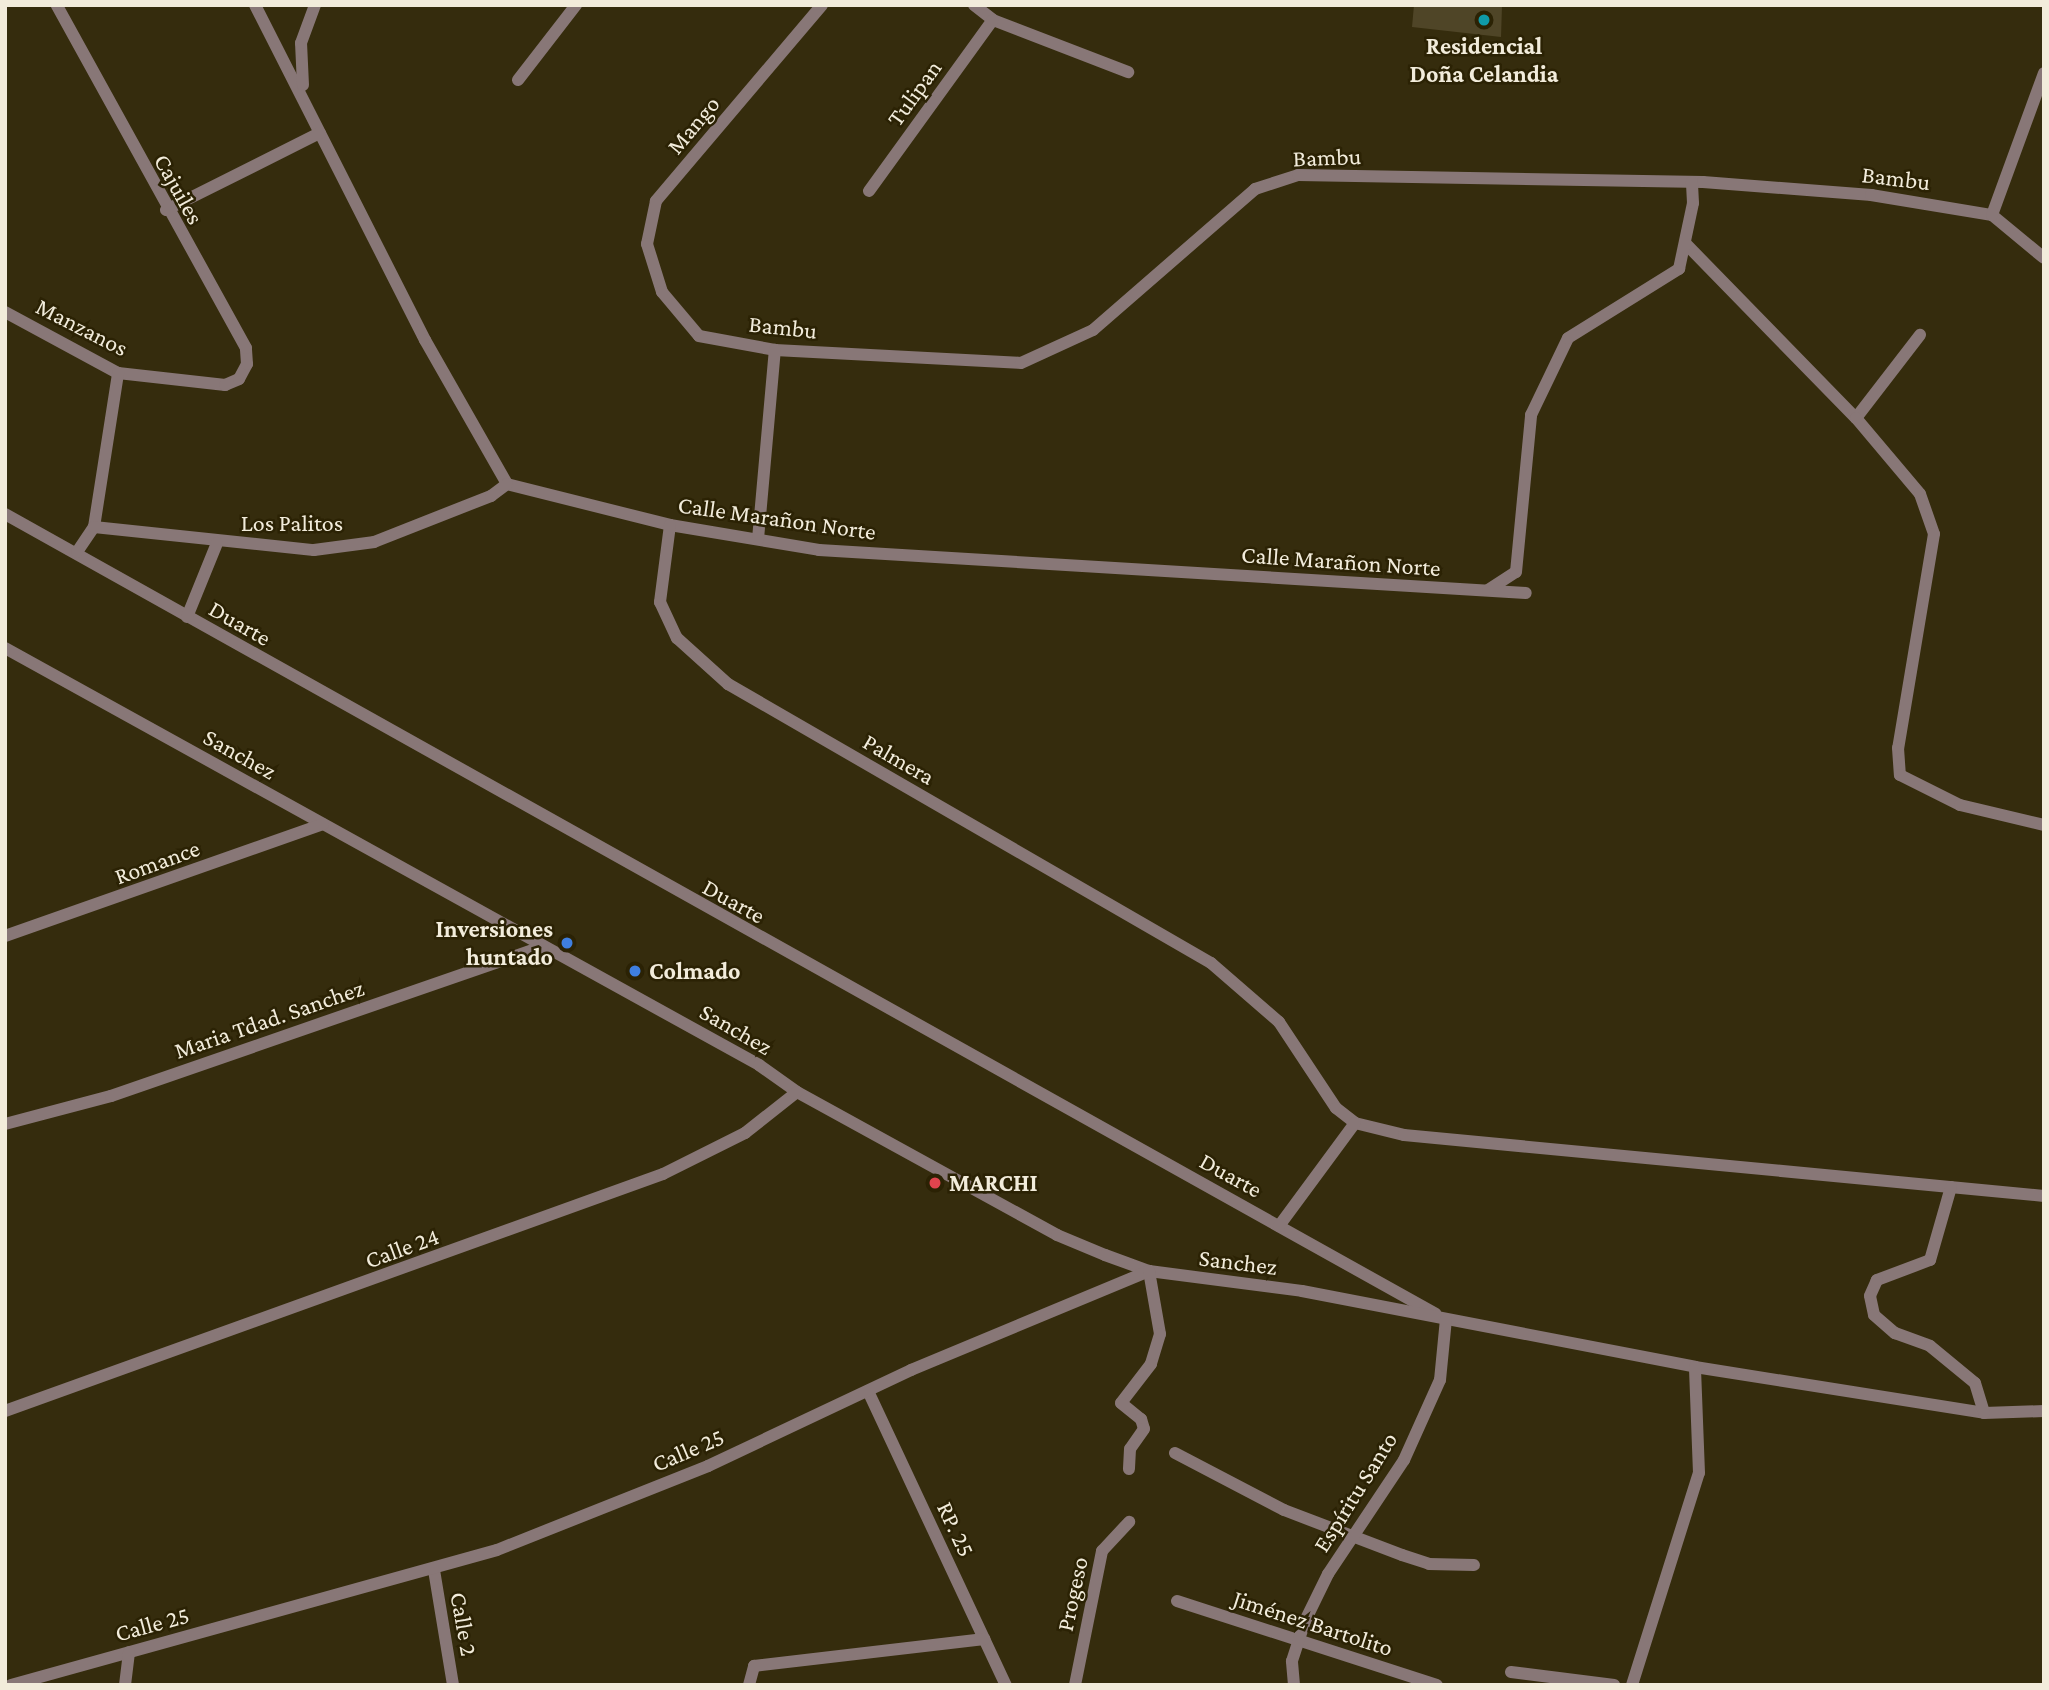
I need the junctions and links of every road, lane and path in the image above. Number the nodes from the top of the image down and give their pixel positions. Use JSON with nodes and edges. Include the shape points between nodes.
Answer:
{"nodes":[{"id":1,"x":57,"y":5,"type":"edge"},
{"id":2,"x":256,"y":5,"type":"edge"},
{"id":3,"x":315,"y":5,"type":"edge"},
{"id":4,"x":576,"y":5,"type":"edge"},
{"id":5,"x":822,"y":5,"type":"edge"},
{"id":6,"x":974,"y":5,"type":"edge"},
{"id":7,"x":993,"y":20,"type":"junction"},
{"id":8,"x":1128,"y":72,"type":"dead end"},
{"id":9,"x":2044,"y":73,"type":"edge"},
{"id":10,"x":518,"y":80,"type":"dead end"},
{"id":11,"x":305,"y":95,"type":"junction"},
{"id":12,"x":320,"y":133,"type":"junction"},
{"id":13,"x":1692,"y":182,"type":"junction"},
{"id":14,"x":869,"y":191,"type":"dead end"},
{"id":15,"x":166,"y":209,"type":"junction"},
{"id":16,"x":1992,"y":215,"type":"junction"},
{"id":17,"x":1685,"y":243,"type":"junction"},
{"id":18,"x":2044,"y":258,"type":"edge"},
{"id":19,"x":662,"y":292,"type":"joint"},
{"id":20,"x":5,"y":312,"type":"edge"},
{"id":21,"x":1920,"y":335,"type":"dead end"},
{"id":22,"x":775,"y":350,"type":"junction"},
{"id":23,"x":118,"y":373,"type":"junction"},
{"id":24,"x":225,"y":385,"type":"joint"},
{"id":25,"x":1856,"y":418,"type":"junction"},
{"id":26,"x":507,"y":484,"type":"junction"},
{"id":27,"x":5,"y":514,"type":"edge"},
{"id":28,"x":670,"y":525,"type":"junction"},
{"id":29,"x":93,"y":527,"type":"junction"},
{"id":30,"x":758,"y":539,"type":"junction"},
{"id":31,"x":216,"y":543,"type":"junction"},
{"id":32,"x":77,"y":552,"type":"junction"},
{"id":33,"x":1488,"y":591,"type":"junction"},
{"id":34,"x":1525,"y":593,"type":"dead end"},
{"id":35,"x":187,"y":617,"type":"junction"},
{"id":36,"x":5,"y":648,"type":"edge"},
{"id":37,"x":323,"y":824,"type":"junction"},
{"id":38,"x":2044,"y":825,"type":"edge"},
{"id":39,"x":5,"y":936,"type":"edge"},
{"id":40,"x":543,"y":946,"type":"junction"},
{"id":41,"x":797,"y":1091,"type":"junction"},
{"id":42,"x":1355,"y":1123,"type":"junction"},
{"id":43,"x":5,"y":1124,"type":"edge"},
{"id":44,"x":1951,"y":1187,"type":"junction"},
{"id":45,"x":2044,"y":1196,"type":"edge"},
{"id":46,"x":1279,"y":1226,"type":"junction"},
{"id":47,"x":1149,"y":1271,"type":"junction"},
{"id":48,"x":1446,"y":1319,"type":"junction"},
{"id":49,"x":1695,"y":1367,"type":"junction"},
{"id":50,"x":868,"y":1391,"type":"junction"},
{"id":51,"x":5,"y":1411,"type":"edge"},
{"id":52,"x":2044,"y":1412,"type":"edge"},
{"id":53,"x":1984,"y":1413,"type":"junction"},
{"id":54,"x":1175,"y":1453,"type":"dead end"},
{"id":55,"x":1129,"y":1469,"type":"dead end"},
{"id":56,"x":1129,"y":1522,"type":"dead end"},
{"id":57,"x":1355,"y":1537,"type":"junction"},
{"id":58,"x":1474,"y":1565,"type":"dead end"},
{"id":59,"x":434,"y":1570,"type":"junction"},
{"id":60,"x":1177,"y":1601,"type":"dead end"},
{"id":61,"x":984,"y":1639,"type":"junction"},
{"id":62,"x":1296,"y":1640,"type":"junction"},
{"id":63,"x":129,"y":1653,"type":"junction"},
{"id":64,"x":1511,"y":1672,"type":"dead end"},
{"id":65,"x":11,"y":1685,"type":"edge"},
{"id":66,"x":125,"y":1685,"type":"edge"},
{"id":67,"x":453,"y":1685,"type":"edge"},
{"id":68,"x":749,"y":1685,"type":"edge"},
{"id":69,"x":1006,"y":1685,"type":"edge"},
{"id":70,"x":1075,"y":1685,"type":"edge"},
{"id":71,"x":1294,"y":1685,"type":"edge"},
{"id":72,"x":1437,"y":1685,"type":"edge"},
{"id":73,"x":1614,"y":1685,"type":"edge"},
{"id":74,"x":1632,"y":1685,"type":"edge"}],
"edges":[{"from":1,"to":15,"type":"street","name":"Cajuiles"},
{"from":2,"to":11,"type":"street"},
{"from":3,"to":11,"type":"street","via":[[301,43]]},
{"from":4,"to":10,"type":"street"},
{"from":5,"to":19,"type":"street","name":"Mango","via":[[656,201],[647,244]]},
{"from":6,"to":7,"type":"street"},
{"from":7,"to":8,"type":"street"},
{"from":7,"to":14,"type":"street","name":"Tulipan"},
{"from":9,"to":16,"type":"street"},
{"from":11,"to":12,"type":"street"},
{"from":12,"to":15,"type":"street"},
{"from":12,"to":26,"type":"street","via":[[425,340]]},
{"from":13,"to":16,"type":"street","name":"Bambu","via":[[1871,195]]},
{"from":13,"to":17,"type":"street"},
{"from":13,"to":22,"type":"street","name":"Bambu","via":[[1298,175],[1255,189],[1093,330],[1021,363]]},
{"from":15,"to":24,"type":"street","name":"Cajuiles","via":[[246,348],[247,364],[239,379]]},
{"from":16,"to":18,"type":"street"},
{"from":17,"to":25,"type":"street"},
{"from":17,"to":33,"type":"street","via":[[1679,269],[1567,338],[1531,415],[1516,572]]},
{"from":19,"to":22,"type":"street","name":"Bambu","via":[[699,337]]},
{"from":20,"to":23,"type":"street","name":"Manzanos"},
{"from":21,"to":25,"type":"street"},
{"from":22,"to":30,"type":"street"},
{"from":23,"to":24,"type":"street","name":"Manzanos"},
{"from":23,"to":29,"type":"street"},
{"from":25,"to":38,"type":"street","via":[[1920,494],[1934,534],[1898,748],[1900,775],[1960,805]]},
{"from":26,"to":28,"type":"street","name":"Calle Marañon Norte"},
{"from":26,"to":31,"type":"street","name":"Los Palitos","via":[[491,496],[374,542],[314,550]]},
{"from":27,"to":32,"type":"street","name":"Duarte"},
{"from":28,"to":30,"type":"street","name":"Calle Marañon Norte"},
{"from":28,"to":42,"type":"street","name":"Palmera","via":[[660,602],[677,638],[728,684],[1211,963],[1279,1022],[1336,1108]]},
{"from":29,"to":31,"type":"street","name":"Los Palitos"},
{"from":29,"to":32,"type":"street"},
{"from":30,"to":33,"type":"street","name":"Calle Marañon Norte","via":[[819,550]]},
{"from":31,"to":35,"type":"street"},
{"from":32,"to":35,"type":"street","name":"Duarte"},
{"from":33,"to":34,"type":"street","name":"Calle Marañon Norte"},
{"from":35,"to":46,"type":"street","name":"Duarte"},
{"from":36,"to":37,"type":"street","name":"Sanchez"},
{"from":37,"to":39,"type":"street","name":"Romance"},
{"from":37,"to":40,"type":"street","name":"Sanchez"},
{"from":40,"to":41,"type":"street","name":"Sanchez"},
{"from":40,"to":43,"type":"street","name":"Maria Tdad. Sanchez","via":[[111,1096]]},
{"from":41,"to":47,"type":"street","name":"Sanchez","via":[[1057,1235]]},
{"from":41,"to":51,"type":"street","name":"Calle 24","via":[[745,1133],[663,1174]]},
{"from":42,"to":44,"type":"street","via":[[1404,1135]]},
{"from":42,"to":46,"type":"street"},
{"from":44,"to":45,"type":"street"},
{"from":44,"to":53,"type":"street","via":[[1930,1260],[1877,1280],[1870,1296],[1874,1315],[1895,1333],[1930,1346],[1975,1383]]},
{"from":46,"to":48,"type":"street","name":"Duarte"},
{"from":47,"to":48,"type":"street","name":"Sanchez","via":[[1302,1291]]},
{"from":47,"to":50,"type":"street","name":"Calle 25"},
{"from":47,"to":55,"type":"street","via":[[1160,1334],[1151,1364],[1121,1403],[1141,1419],[1144,1429],[1130,1449]]},
{"from":48,"to":49,"type":"street","name":"Sanchez"},
{"from":48,"to":57,"type":"street","name":"Espíritu Santo","via":[[1440,1380],[1404,1460]]},
{"from":49,"to":53,"type":"street","name":"Sanchez"},
{"from":49,"to":74,"type":"street","via":[[1699,1474]]},
{"from":50,"to":59,"type":"street","name":"Calle 25","via":[[708,1466]]},
{"from":50,"to":61,"type":"street","name":"RP. 25"},
{"from":52,"to":53,"type":"street","name":"Sanchez"},
{"from":54,"to":57,"type":"street","via":[[1272,1504]]},
{"from":56,"to":70,"type":"street","name":"Progeso","via":[[1102,1551]]},
{"from":57,"to":58,"type":"street","via":[[1429,1564]]},
{"from":57,"to":62,"type":"street","name":"Espíritu Santo","via":[[1328,1574]]},
{"from":59,"to":63,"type":"street","name":"Calle 25"},
{"from":59,"to":67,"type":"street","name":"Calle 2"},
{"from":60,"to":62,"type":"street","name":"Jiménez Bartolito"},
{"from":61,"to":68,"type":"street","via":[[754,1666]]},
{"from":61,"to":69,"type":"street","name":"RP. 25"},
{"from":62,"to":71,"type":"street","name":"Espíritu Santo"},
{"from":62,"to":72,"type":"street","name":"Jiménez Bartolito"},
{"from":63,"to":65,"type":"street","name":"Calle 25"},
{"from":63,"to":66,"type":"street"},
{"from":64,"to":73,"type":"street"}]}
